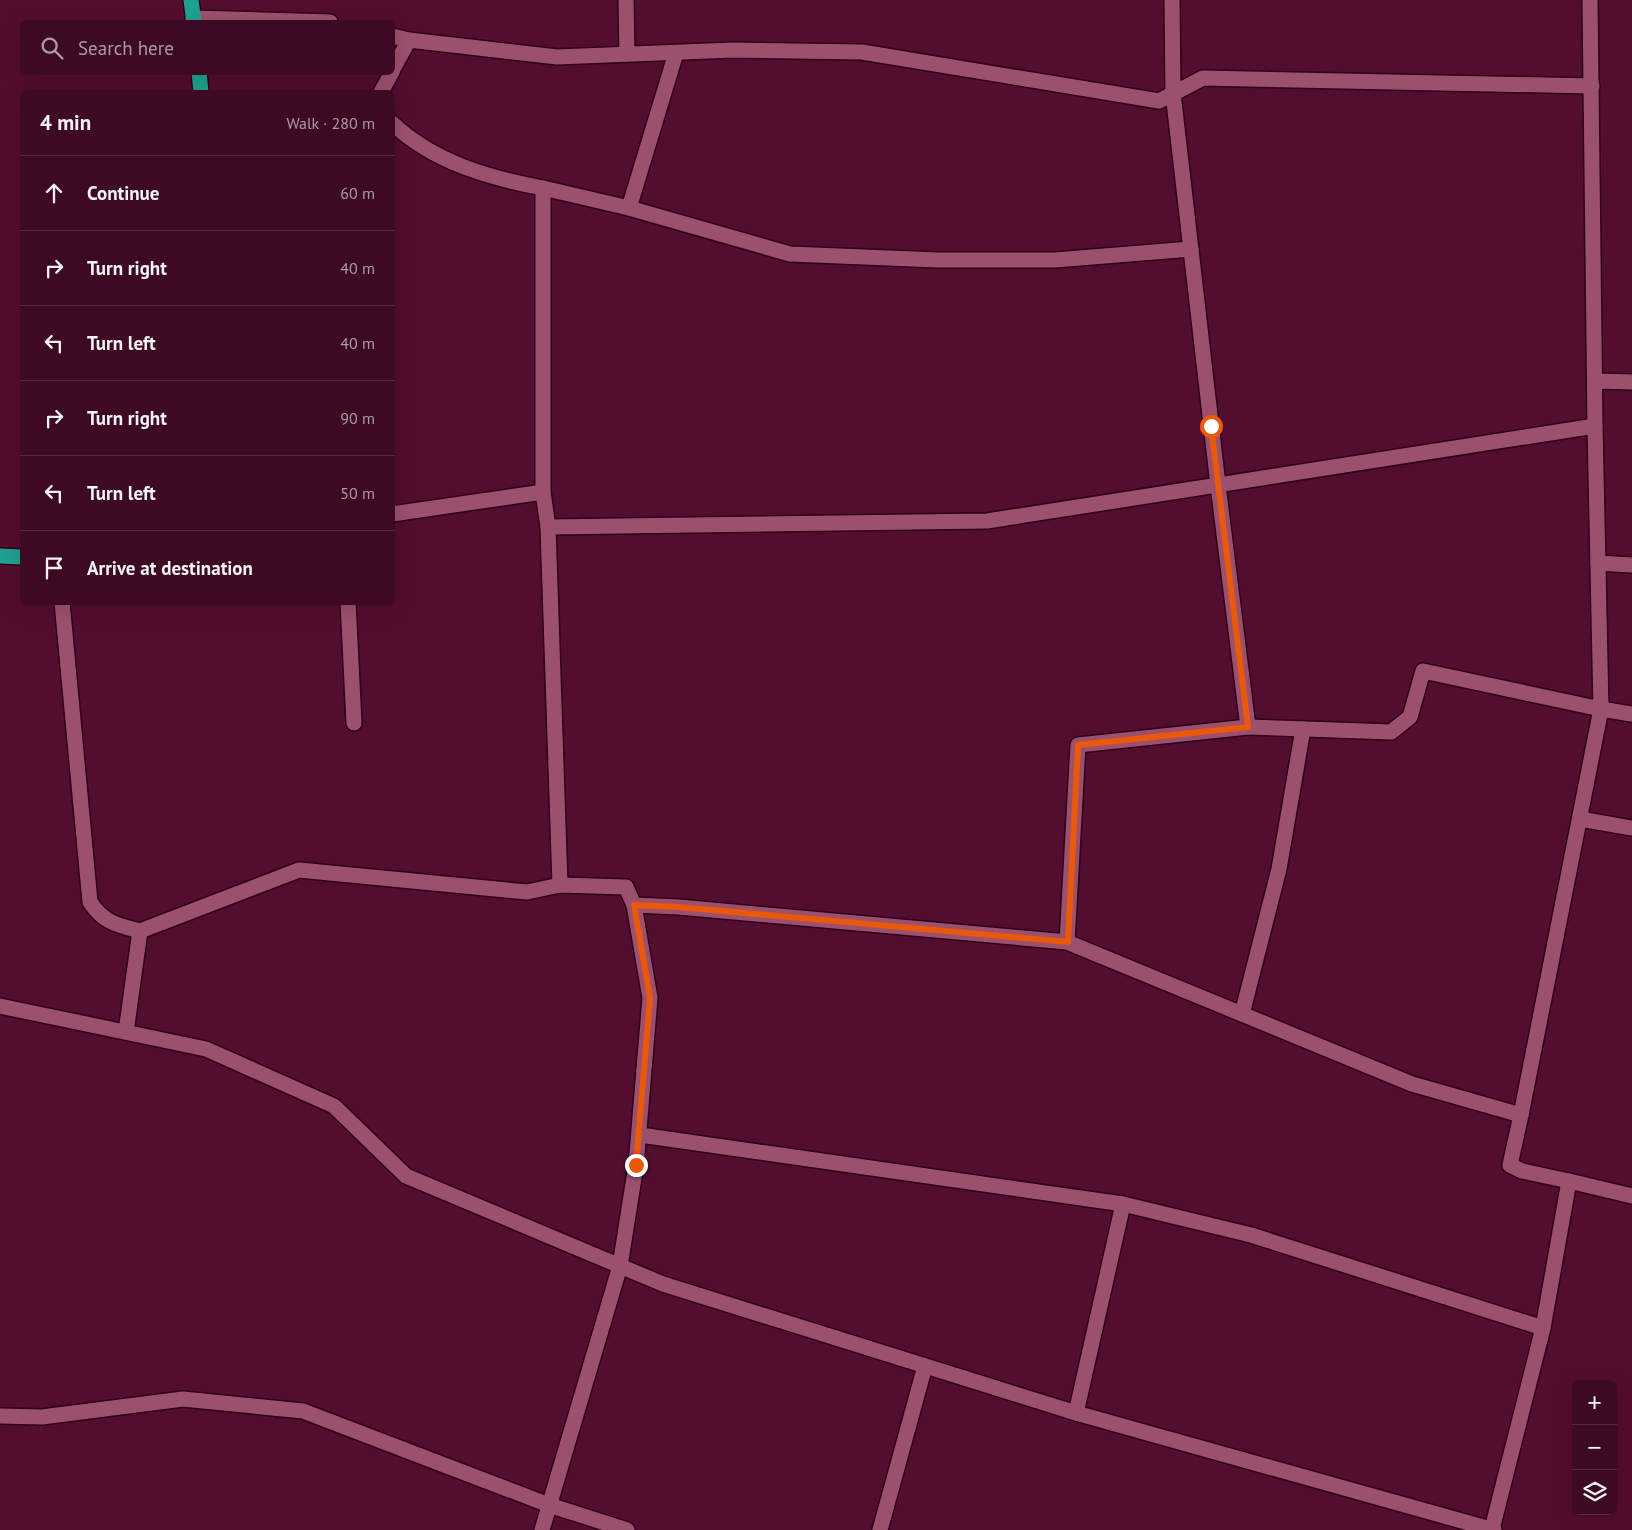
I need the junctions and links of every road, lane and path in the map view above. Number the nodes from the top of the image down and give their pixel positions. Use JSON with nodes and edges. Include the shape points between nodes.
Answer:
{"nodes":[{"id":1,"x":191,"y":0,"type":"edge"},
{"id":2,"x":626,"y":0,"type":"edge"},
{"id":3,"x":1172,"y":0,"type":"edge"},
{"id":4,"x":1590,"y":0,"type":"edge"},
{"id":5,"x":193,"y":20,"type":"edge"},
{"id":6,"x":395,"y":37,"type":"edge"},
{"id":7,"x":409,"y":40,"type":"junction"},
{"id":8,"x":676,"y":53,"type":"junction"},
{"id":9,"x":627,"y":54,"type":"junction"},
{"id":10,"x":395,"y":66,"type":"edge"},
{"id":11,"x":199,"y":75,"type":"edge"},
{"id":12,"x":390,"y":75,"type":"edge"},
{"id":13,"x":1592,"y":86,"type":"junction"},
{"id":14,"x":201,"y":90,"type":"edge"},
{"id":15,"x":382,"y":90,"type":"edge"},
{"id":16,"x":1173,"y":93,"type":"junction"},
{"id":17,"x":395,"y":125,"type":"edge"},
{"id":18,"x":543,"y":188,"type":"junction"},
{"id":19,"x":629,"y":208,"type":"junction"},
{"id":20,"x":1191,"y":248,"type":"junction"},
{"id":21,"x":1595,"y":381,"type":"junction"},
{"id":22,"x":1632,"y":382,"type":"edge"},
{"id":23,"x":1595,"y":426,"type":"junction"},
{"id":24,"x":1218,"y":485,"type":"junction"},
{"id":25,"x":543,"y":492,"type":"junction"},
{"id":26,"x":395,"y":514,"type":"edge"},
{"id":27,"x":548,"y":527,"type":"junction"},
{"id":28,"x":0,"y":556,"type":"edge"},
{"id":29,"x":20,"y":556,"type":"edge"},
{"id":30,"x":1598,"y":563,"type":"junction"},
{"id":31,"x":1632,"y":564,"type":"edge"},
{"id":32,"x":62,"y":605,"type":"edge"},
{"id":33,"x":348,"y":605,"type":"edge"},
{"id":34,"x":1601,"y":709,"type":"junction"},
{"id":35,"x":1632,"y":714,"type":"edge"},
{"id":36,"x":354,"y":723,"type":"dead end"},
{"id":37,"x":1248,"y":727,"type":"junction"},
{"id":38,"x":1303,"y":729,"type":"junction"},
{"id":39,"x":1580,"y":819,"type":"junction"},
{"id":40,"x":1632,"y":828,"type":"edge"},
{"id":41,"x":560,"y":885,"type":"junction"},
{"id":42,"x":634,"y":905,"type":"junction"},
{"id":43,"x":140,"y":931,"type":"junction"},
{"id":44,"x":1068,"y":942,"type":"junction"},
{"id":45,"x":0,"y":1006,"type":"edge"},
{"id":46,"x":1242,"y":1014,"type":"junction"},
{"id":47,"x":126,"y":1032,"type":"junction"},
{"id":48,"x":1521,"y":1115,"type":"junction"},
{"id":49,"x":640,"y":1135,"type":"junction"},
{"id":50,"x":1569,"y":1181,"type":"junction"},
{"id":51,"x":1632,"y":1196,"type":"edge"},
{"id":52,"x":1123,"y":1204,"type":"junction"},
{"id":53,"x":620,"y":1266,"type":"junction"},
{"id":54,"x":1544,"y":1328,"type":"junction"},
{"id":55,"x":925,"y":1366,"type":"junction"},
{"id":56,"x":1076,"y":1413,"type":"junction"},
{"id":57,"x":0,"y":1416,"type":"edge"},
{"id":58,"x":550,"y":1506,"type":"junction"},
{"id":59,"x":1493,"y":1529,"type":"edge"},
{"id":60,"x":542,"y":1530,"type":"edge"},
{"id":61,"x":627,"y":1530,"type":"edge"},
{"id":62,"x":880,"y":1530,"type":"edge"}],
"edges":[{"from":1,"to":5,"type":"highway"},
{"from":2,"to":9,"type":"street"},
{"from":3,"to":16,"type":"street"},
{"from":4,"to":13,"type":"street"},
{"from":6,"to":7,"type":"street"},
{"from":7,"to":9,"type":"street","via":[[557,57]]},
{"from":7,"to":10,"type":"street"},
{"from":8,"to":9,"type":"street"},
{"from":8,"to":16,"type":"street","via":[[734,50],[862,52],[1159,100]]},
{"from":8,"to":19,"type":"street"},
{"from":11,"to":14,"type":"highway"},
{"from":12,"to":15,"type":"street"},
{"from":13,"to":16,"type":"street","via":[[1203,78]]},
{"from":13,"to":21,"type":"street"},
{"from":16,"to":20,"type":"street"},
{"from":17,"to":18,"type":"street","via":[[445,160],[508,182]]},
{"from":18,"to":19,"type":"street"},
{"from":18,"to":25,"type":"street"},
{"from":19,"to":20,"type":"street","via":[[790,254],[938,260],[1055,260]]},
{"from":20,"to":24,"type":"street"},
{"from":21,"to":22,"type":"street"},
{"from":21,"to":23,"type":"street"},
{"from":23,"to":24,"type":"street"},
{"from":23,"to":30,"type":"street"},
{"from":24,"to":27,"type":"street","via":[[987,521]]},
{"from":24,"to":37,"type":"street"},
{"from":25,"to":26,"type":"street"},
{"from":25,"to":27,"type":"street"},
{"from":27,"to":41,"type":"street"},
{"from":28,"to":29,"type":"highway"},
{"from":30,"to":31,"type":"street"},
{"from":30,"to":34,"type":"street"},
{"from":32,"to":43,"type":"street","via":[[90,902],[97,913],[111,923]]},
{"from":33,"to":36,"type":"street"},
{"from":34,"to":35,"type":"street"},
{"from":34,"to":38,"type":"street","via":[[1423,671],[1410,717],[1391,732]]},
{"from":34,"to":39,"type":"street"},
{"from":37,"to":38,"type":"street"},
{"from":37,"to":44,"type":"street","via":[[1078,745]]},
{"from":38,"to":46,"type":"street","via":[[1279,870]]},
{"from":39,"to":40,"type":"street"},
{"from":39,"to":48,"type":"street"},
{"from":41,"to":42,"type":"street","via":[[626,887]]},
{"from":41,"to":43,"type":"street","via":[[527,892],[299,870]]},
{"from":42,"to":44,"type":"street"},
{"from":42,"to":49,"type":"street","via":[[650,998]]},
{"from":43,"to":47,"type":"street"},
{"from":44,"to":46,"type":"street"},
{"from":45,"to":47,"type":"street"},
{"from":46,"to":48,"type":"street","via":[[1412,1084]]},
{"from":47,"to":53,"type":"street","via":[[206,1049],[334,1106],[406,1176]]},
{"from":48,"to":50,"type":"street","via":[[1510,1165],[1522,1171]]},
{"from":49,"to":52,"type":"street"},
{"from":49,"to":53,"type":"street"},
{"from":50,"to":51,"type":"street"},
{"from":50,"to":54,"type":"street"},
{"from":52,"to":54,"type":"street","via":[[1251,1235]]},
{"from":52,"to":56,"type":"street"},
{"from":53,"to":55,"type":"street","via":[[663,1284]]},
{"from":53,"to":58,"type":"street"},
{"from":54,"to":59,"type":"street"},
{"from":55,"to":56,"type":"street"},
{"from":55,"to":62,"type":"street"},
{"from":56,"to":59,"type":"street"},
{"from":57,"to":58,"type":"street","via":[[42,1417],[183,1399],[303,1411]]},
{"from":58,"to":60,"type":"street"},
{"from":58,"to":61,"type":"street"}]}
